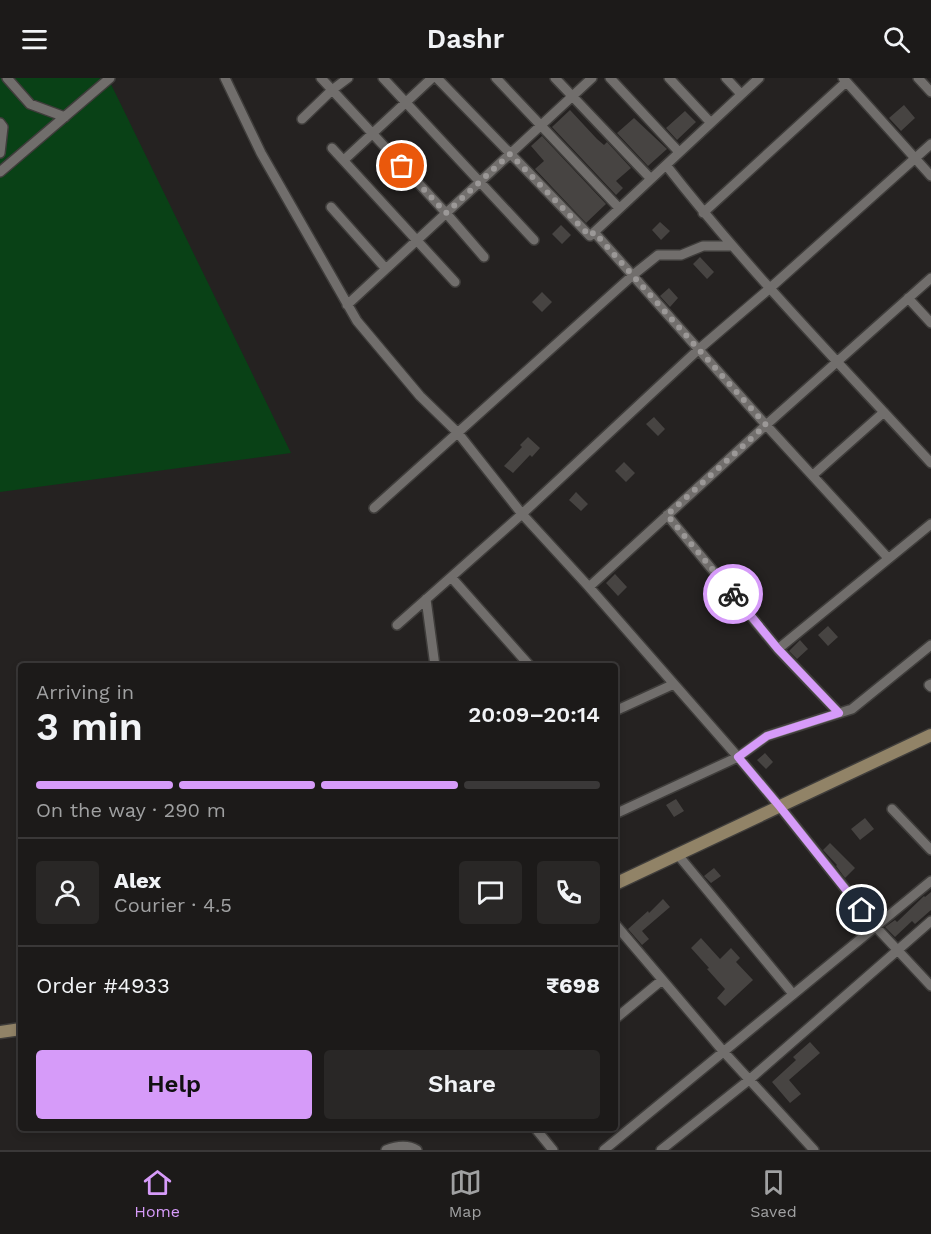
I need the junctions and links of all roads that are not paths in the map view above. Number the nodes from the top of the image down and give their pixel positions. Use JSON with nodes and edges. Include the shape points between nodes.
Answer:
{"nodes":[{"id":1,"x":7,"y":78,"type":"edge"},
{"id":2,"x":110,"y":78,"type":"edge"},
{"id":3,"x":225,"y":78,"type":"edge"},
{"id":4,"x":321,"y":78,"type":"edge"},
{"id":5,"x":348,"y":78,"type":"edge"},
{"id":6,"x":383,"y":78,"type":"edge"},
{"id":7,"x":432,"y":78,"type":"edge"},
{"id":8,"x":437,"y":78,"type":"edge"},
{"id":9,"x":496,"y":78,"type":"edge"},
{"id":10,"x":555,"y":78,"type":"edge"},
{"id":11,"x":592,"y":78,"type":"edge"},
{"id":12,"x":610,"y":78,"type":"edge"},
{"id":13,"x":669,"y":78,"type":"edge"},
{"id":14,"x":726,"y":78,"type":"edge"},
{"id":15,"x":759,"y":78,"type":"edge"},
{"id":16,"x":918,"y":78,"type":"edge"},
{"id":17,"x":845,"y":80,"type":"edge"},
{"id":18,"x":332,"y":90,"type":"junction"},
{"id":19,"x":931,"y":92,"type":"edge"},
{"id":20,"x":741,"y":94,"type":"junction"},
{"id":21,"x":572,"y":96,"type":"junction"},
{"id":22,"x":406,"y":102,"type":"junction"},
{"id":23,"x":65,"y":117,"type":"junction"},
{"id":24,"x":302,"y":119,"type":"dead end"},
{"id":25,"x":0,"y":123,"type":"edge"},
{"id":26,"x":711,"y":123,"type":"junction"},
{"id":27,"x":541,"y":125,"type":"junction"},
{"id":28,"x":373,"y":134,"type":"junction"},
{"id":29,"x":931,"y":144,"type":"edge"},
{"id":30,"x":332,"y":148,"type":"dead end"},
{"id":31,"x":679,"y":152,"type":"junction"},
{"id":32,"x":0,"y":153,"type":"edge"},
{"id":33,"x":510,"y":154,"type":"junction"},
{"id":34,"x":915,"y":159,"type":"junction"},
{"id":35,"x":344,"y":160,"type":"junction"},
{"id":36,"x":666,"y":165,"type":"junction"},
{"id":37,"x":0,"y":172,"type":"edge"},
{"id":38,"x":931,"y":176,"type":"edge"},
{"id":39,"x":651,"y":179,"type":"junction"},
{"id":40,"x":480,"y":182,"type":"junction"},
{"id":41,"x":331,"y":207,"type":"dead end"},
{"id":42,"x":619,"y":208,"type":"junction"},
{"id":43,"x":446,"y":213,"type":"junction"},
{"id":44,"x":703,"y":213,"type":"junction"},
{"id":45,"x":594,"y":232,"type":"junction"},
{"id":46,"x":417,"y":240,"type":"junction"},
{"id":47,"x":534,"y":240,"type":"dead end"},
{"id":48,"x":732,"y":246,"type":"junction"},
{"id":49,"x":484,"y":257,"type":"dead end"},
{"id":50,"x":386,"y":269,"type":"junction"},
{"id":51,"x":633,"y":275,"type":"junction"},
{"id":52,"x":931,"y":278,"type":"edge"},
{"id":53,"x":455,"y":282,"type":"dead end"},
{"id":54,"x":769,"y":289,"type":"junction"},
{"id":55,"x":908,"y":298,"type":"junction"},
{"id":56,"x":347,"y":305,"type":"junction"},
{"id":57,"x":931,"y":323,"type":"edge"},
{"id":58,"x":699,"y":349,"type":"junction"},
{"id":59,"x":837,"y":362,"type":"junction"},
{"id":60,"x":884,"y":412,"type":"junction"},
{"id":61,"x":766,"y":425,"type":"junction"},
{"id":62,"x":458,"y":434,"type":"junction"},
{"id":63,"x":931,"y":463,"type":"edge"},
{"id":64,"x":813,"y":475,"type":"junction"},
{"id":65,"x":374,"y":508,"type":"dead end"},
{"id":66,"x":522,"y":514,"type":"junction"},
{"id":67,"x":667,"y":515,"type":"junction"},
{"id":68,"x":931,"y":524,"type":"edge"},
{"id":69,"x":888,"y":558,"type":"junction"},
{"id":70,"x":451,"y":577,"type":"junction"},
{"id":71,"x":589,"y":587,"type":"junction"},
{"id":72,"x":426,"y":599,"type":"junction"},
{"id":73,"x":397,"y":625,"type":"dead end"},
{"id":74,"x":931,"y":645,"type":"edge"},
{"id":75,"x":778,"y":649,"type":"junction"},
{"id":76,"x":435,"y":663,"type":"edge"},
{"id":77,"x":527,"y":663,"type":"edge"},
{"id":78,"x":674,"y":684,"type":"junction"},
{"id":79,"x":618,"y":710,"type":"edge"},
{"id":80,"x":839,"y":713,"type":"junction"},
{"id":81,"x":931,"y":735,"type":"edge"},
{"id":82,"x":738,"y":757,"type":"junction"},
{"id":83,"x":780,"y":807,"type":"junction"},
{"id":84,"x":892,"y":809,"type":"dead end"},
{"id":85,"x":618,"y":813,"type":"edge"},
{"id":86,"x":931,"y":850,"type":"edge"},
{"id":87,"x":678,"y":855,"type":"junction"},
{"id":88,"x":931,"y":881,"type":"edge"},
{"id":89,"x":618,"y":883,"type":"edge"},
{"id":90,"x":931,"y":921,"type":"edge"},
{"id":91,"x":876,"y":927,"type":"junction"},
{"id":92,"x":618,"y":928,"type":"edge"},
{"id":93,"x":897,"y":950,"type":"junction"},
{"id":94,"x":662,"y":980,"type":"junction"},
{"id":95,"x":931,"y":986,"type":"edge"},
{"id":96,"x":794,"y":994,"type":"junction"},
{"id":97,"x":618,"y":1017,"type":"edge"},
{"id":98,"x":18,"y":1029,"type":"edge"},
{"id":99,"x":0,"y":1032,"type":"edge"},
{"id":100,"x":723,"y":1051,"type":"junction"},
{"id":101,"x":750,"y":1080,"type":"junction"},
{"id":102,"x":537,"y":1131,"type":"edge"},
{"id":103,"x":667,"y":1148,"type":"edge"},
{"id":104,"x":386,"y":1150,"type":"edge"},
{"id":105,"x":417,"y":1150,"type":"edge"},
{"id":106,"x":553,"y":1150,"type":"edge"},
{"id":107,"x":604,"y":1150,"type":"edge"},
{"id":108,"x":814,"y":1150,"type":"edge"}],
"edges":[{"from":1,"to":23,"type":"street","via":[[30,104]]},
{"from":2,"to":23,"type":"street"},
{"from":3,"to":56,"type":"street","via":[[261,153]]},
{"from":4,"to":18,"type":"street"},
{"from":5,"to":18,"type":"street"},
{"from":6,"to":22,"type":"street"},
{"from":7,"to":22,"type":"street"},
{"from":8,"to":33,"type":"street"},
{"from":9,"to":27,"type":"street"},
{"from":10,"to":21,"type":"street"},
{"from":11,"to":21,"type":"street"},
{"from":12,"to":31,"type":"street"},
{"from":13,"to":26,"type":"street"},
{"from":14,"to":20,"type":"street"},
{"from":15,"to":20,"type":"street"},
{"from":16,"to":19,"type":"street"},
{"from":17,"to":34,"type":"street"},
{"from":17,"to":44,"type":"street"},
{"from":18,"to":24,"type":"street"},
{"from":18,"to":28,"type":"street"},
{"from":20,"to":26,"type":"street"},
{"from":21,"to":27,"type":"street"},
{"from":21,"to":39,"type":"street"},
{"from":22,"to":28,"type":"street"},
{"from":22,"to":40,"type":"street"},
{"from":23,"to":37,"type":"street"},
{"from":25,"to":32,"type":"street"},
{"from":26,"to":31,"type":"street"},
{"from":27,"to":33,"type":"street"},
{"from":27,"to":42,"type":"street"},
{"from":28,"to":35,"type":"street"},
{"from":28,"to":43,"type":"street"},
{"from":29,"to":34,"type":"street"},
{"from":30,"to":35,"type":"street"},
{"from":31,"to":36,"type":"street"},
{"from":33,"to":40,"type":"street"},
{"from":33,"to":45,"type":"street","via":[[590,236]]},
{"from":34,"to":38,"type":"street"},
{"from":34,"to":54,"type":"street"},
{"from":35,"to":46,"type":"street"},
{"from":36,"to":39,"type":"street"},
{"from":36,"to":44,"type":"street"},
{"from":39,"to":42,"type":"street"},
{"from":40,"to":43,"type":"street"},
{"from":40,"to":47,"type":"street"},
{"from":41,"to":50,"type":"street"},
{"from":42,"to":45,"type":"street"},
{"from":43,"to":46,"type":"street"},
{"from":43,"to":49,"type":"street"},
{"from":44,"to":48,"type":"street"},
{"from":45,"to":51,"type":"street"},
{"from":46,"to":50,"type":"street"},
{"from":46,"to":53,"type":"street"},
{"from":48,"to":51,"type":"street","via":[[703,246],[681,255],[658,255]]},
{"from":48,"to":54,"type":"street"},
{"from":50,"to":56,"type":"street"},
{"from":51,"to":58,"type":"street"},
{"from":51,"to":62,"type":"street"},
{"from":52,"to":55,"type":"street"},
{"from":54,"to":58,"type":"street"},
{"from":54,"to":59,"type":"street"},
{"from":55,"to":57,"type":"street"},
{"from":55,"to":59,"type":"street"},
{"from":56,"to":62,"type":"street","via":[[420,396]]},
{"from":58,"to":61,"type":"street"},
{"from":58,"to":66,"type":"street"},
{"from":59,"to":60,"type":"street"},
{"from":59,"to":61,"type":"street"},
{"from":60,"to":63,"type":"street"},
{"from":60,"to":64,"type":"street"},
{"from":61,"to":64,"type":"street"},
{"from":61,"to":67,"type":"street"},
{"from":62,"to":65,"type":"street"},
{"from":62,"to":66,"type":"street"},
{"from":64,"to":69,"type":"street"},
{"from":66,"to":70,"type":"street"},
{"from":66,"to":71,"type":"street"},
{"from":67,"to":71,"type":"street"},
{"from":67,"to":75,"type":"street"},
{"from":68,"to":69,"type":"street"},
{"from":69,"to":75,"type":"street"},
{"from":70,"to":72,"type":"street"},
{"from":70,"to":77,"type":"street"},
{"from":71,"to":78,"type":"street"},
{"from":72,"to":73,"type":"street"},
{"from":72,"to":76,"type":"street"},
{"from":74,"to":80,"type":"street","via":[[852,709]]},
{"from":75,"to":80,"type":"street"},
{"from":78,"to":79,"type":"street"},
{"from":78,"to":82,"type":"street"},
{"from":80,"to":82,"type":"street","via":[[767,736]]},
{"from":81,"to":83,"type":"street"},
{"from":82,"to":83,"type":"street"},
{"from":82,"to":85,"type":"street"},
{"from":83,"to":87,"type":"street"},
{"from":83,"to":91,"type":"street"},
{"from":84,"to":86,"type":"street"},
{"from":87,"to":89,"type":"street"},
{"from":87,"to":96,"type":"street"},
{"from":88,"to":91,"type":"street"},
{"from":90,"to":93,"type":"street"},
{"from":91,"to":93,"type":"street"},
{"from":91,"to":96,"type":"street"},
{"from":92,"to":94,"type":"street"},
{"from":93,"to":95,"type":"street"},
{"from":93,"to":101,"type":"street"},
{"from":94,"to":97,"type":"street"},
{"from":94,"to":100,"type":"street"},
{"from":96,"to":100,"type":"street"},
{"from":98,"to":99,"type":"street"},
{"from":100,"to":101,"type":"street"},
{"from":100,"to":107,"type":"street"},
{"from":101,"to":103,"type":"street"},
{"from":101,"to":108,"type":"street"},
{"from":102,"to":106,"type":"street"},
{"from":104,"to":105,"type":"street","via":[[398,1146]]}]}
